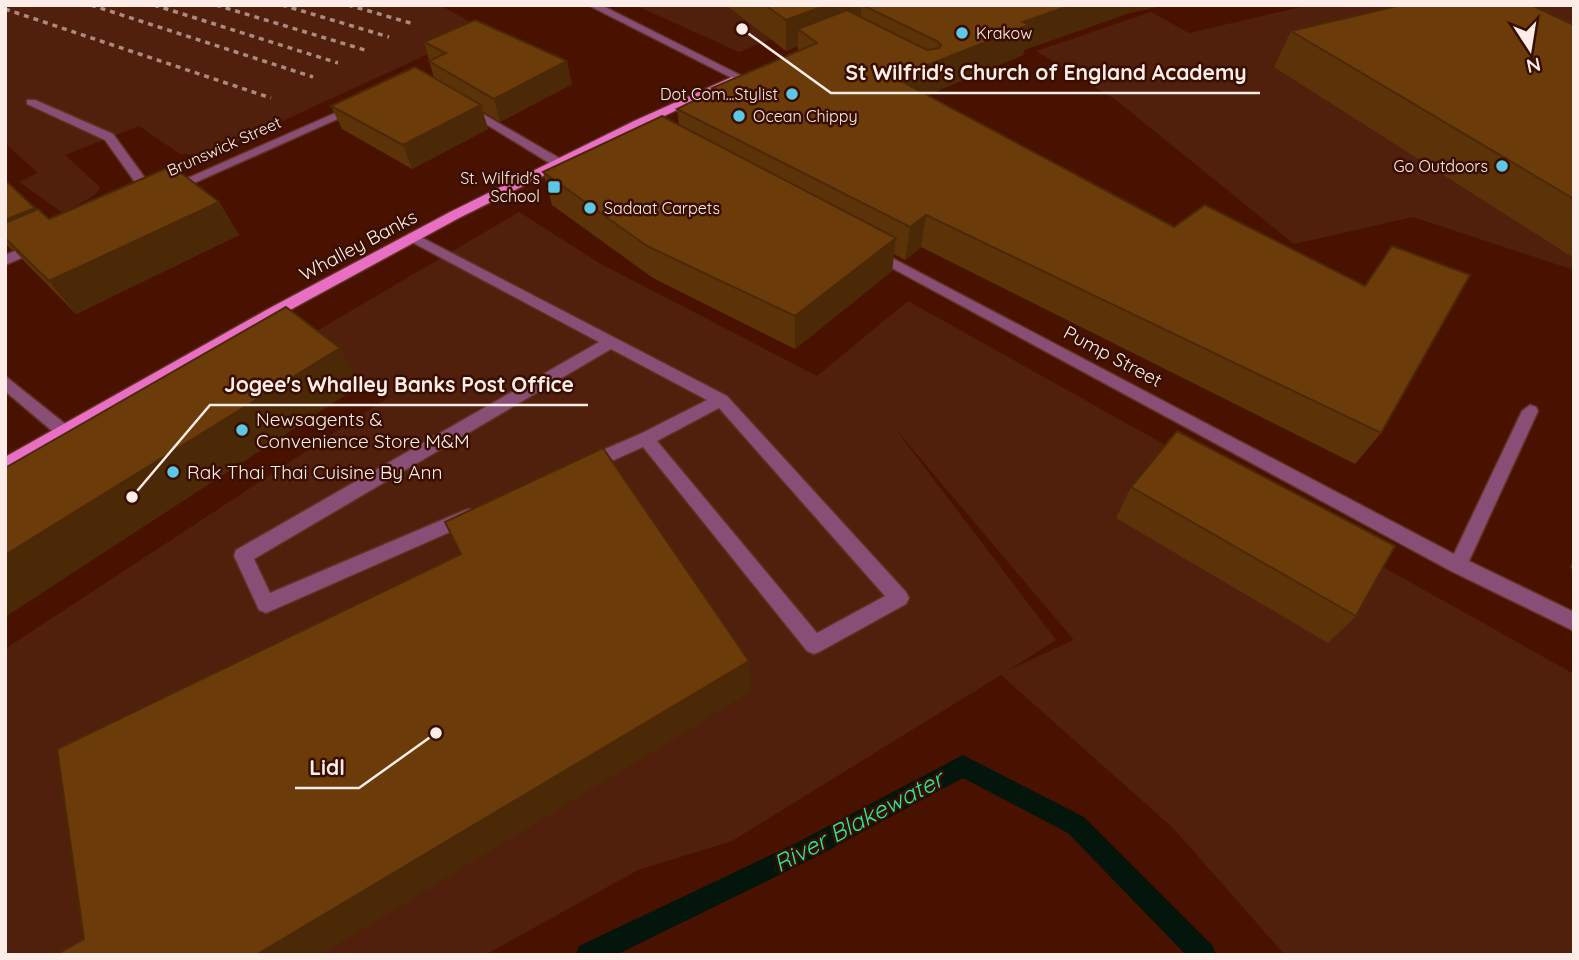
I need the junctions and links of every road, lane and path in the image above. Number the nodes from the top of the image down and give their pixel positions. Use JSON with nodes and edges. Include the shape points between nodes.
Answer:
{"nodes":[{"id":1,"x":593,"y":5,"type":"edge"},
{"id":2,"x":744,"y":75,"type":"joint"},
{"id":3,"x":452,"y":99,"type":"edge"},
{"id":4,"x":31,"y":102,"type":"dead end"},
{"id":5,"x":368,"y":102,"type":"edge"},
{"id":6,"x":634,"y":123,"type":"junction"},
{"id":7,"x":659,"y":136,"type":"edge"},
{"id":8,"x":555,"y":161,"type":"junction"},
{"id":9,"x":413,"y":237,"type":"junction"},
{"id":10,"x":54,"y":239,"type":"edge"},
{"id":11,"x":855,"y":242,"type":"edge"},
{"id":12,"x":5,"y":261,"type":"edge"},
{"id":13,"x":611,"y":342,"type":"junction"},
{"id":14,"x":5,"y":382,"type":"edge"},
{"id":15,"x":720,"y":400,"type":"junction"},
{"id":16,"x":1530,"y":411,"type":"dead end"},
{"id":17,"x":63,"y":431,"type":"junction"},
{"id":18,"x":646,"y":439,"type":"junction"},
{"id":19,"x":5,"y":465,"type":"edge"},
{"id":20,"x":570,"y":472,"type":"edge"},
{"id":21,"x":482,"y":510,"type":"edge"},
{"id":22,"x":1458,"y":565,"type":"junction"},
{"id":23,"x":1574,"y":622,"type":"edge"}],
"edges":[{"from":1,"to":2,"type":"street"},
{"from":2,"to":6,"type":"main road","name":"Whalley Banks"},
{"from":3,"to":8,"type":"street"},
{"from":4,"to":5,"type":"street","name":"Brunswick Street","via":[[109,137],[146,199]]},
{"from":6,"to":7,"type":"street"},
{"from":6,"to":8,"type":"main road","name":"Whalley Banks"},
{"from":8,"to":9,"type":"main road","name":"Whalley Banks"},
{"from":9,"to":13,"type":"street"},
{"from":9,"to":17,"type":"main road","name":"Whalley Banks"},
{"from":10,"to":12,"type":"street"},
{"from":11,"to":22,"type":"street","name":"Pump Street"},
{"from":13,"to":15,"type":"street"},
{"from":13,"to":21,"type":"street","via":[[243,556],[267,604]]},
{"from":14,"to":17,"type":"street"},
{"from":15,"to":18,"type":"street"},
{"from":15,"to":18,"type":"street","via":[[899,598],[814,645]]},
{"from":16,"to":22,"type":"street"},
{"from":17,"to":19,"type":"main road","name":"Whalley Banks"},
{"from":18,"to":20,"type":"street"},
{"from":22,"to":23,"type":"street","name":"Pump Street"}]}
